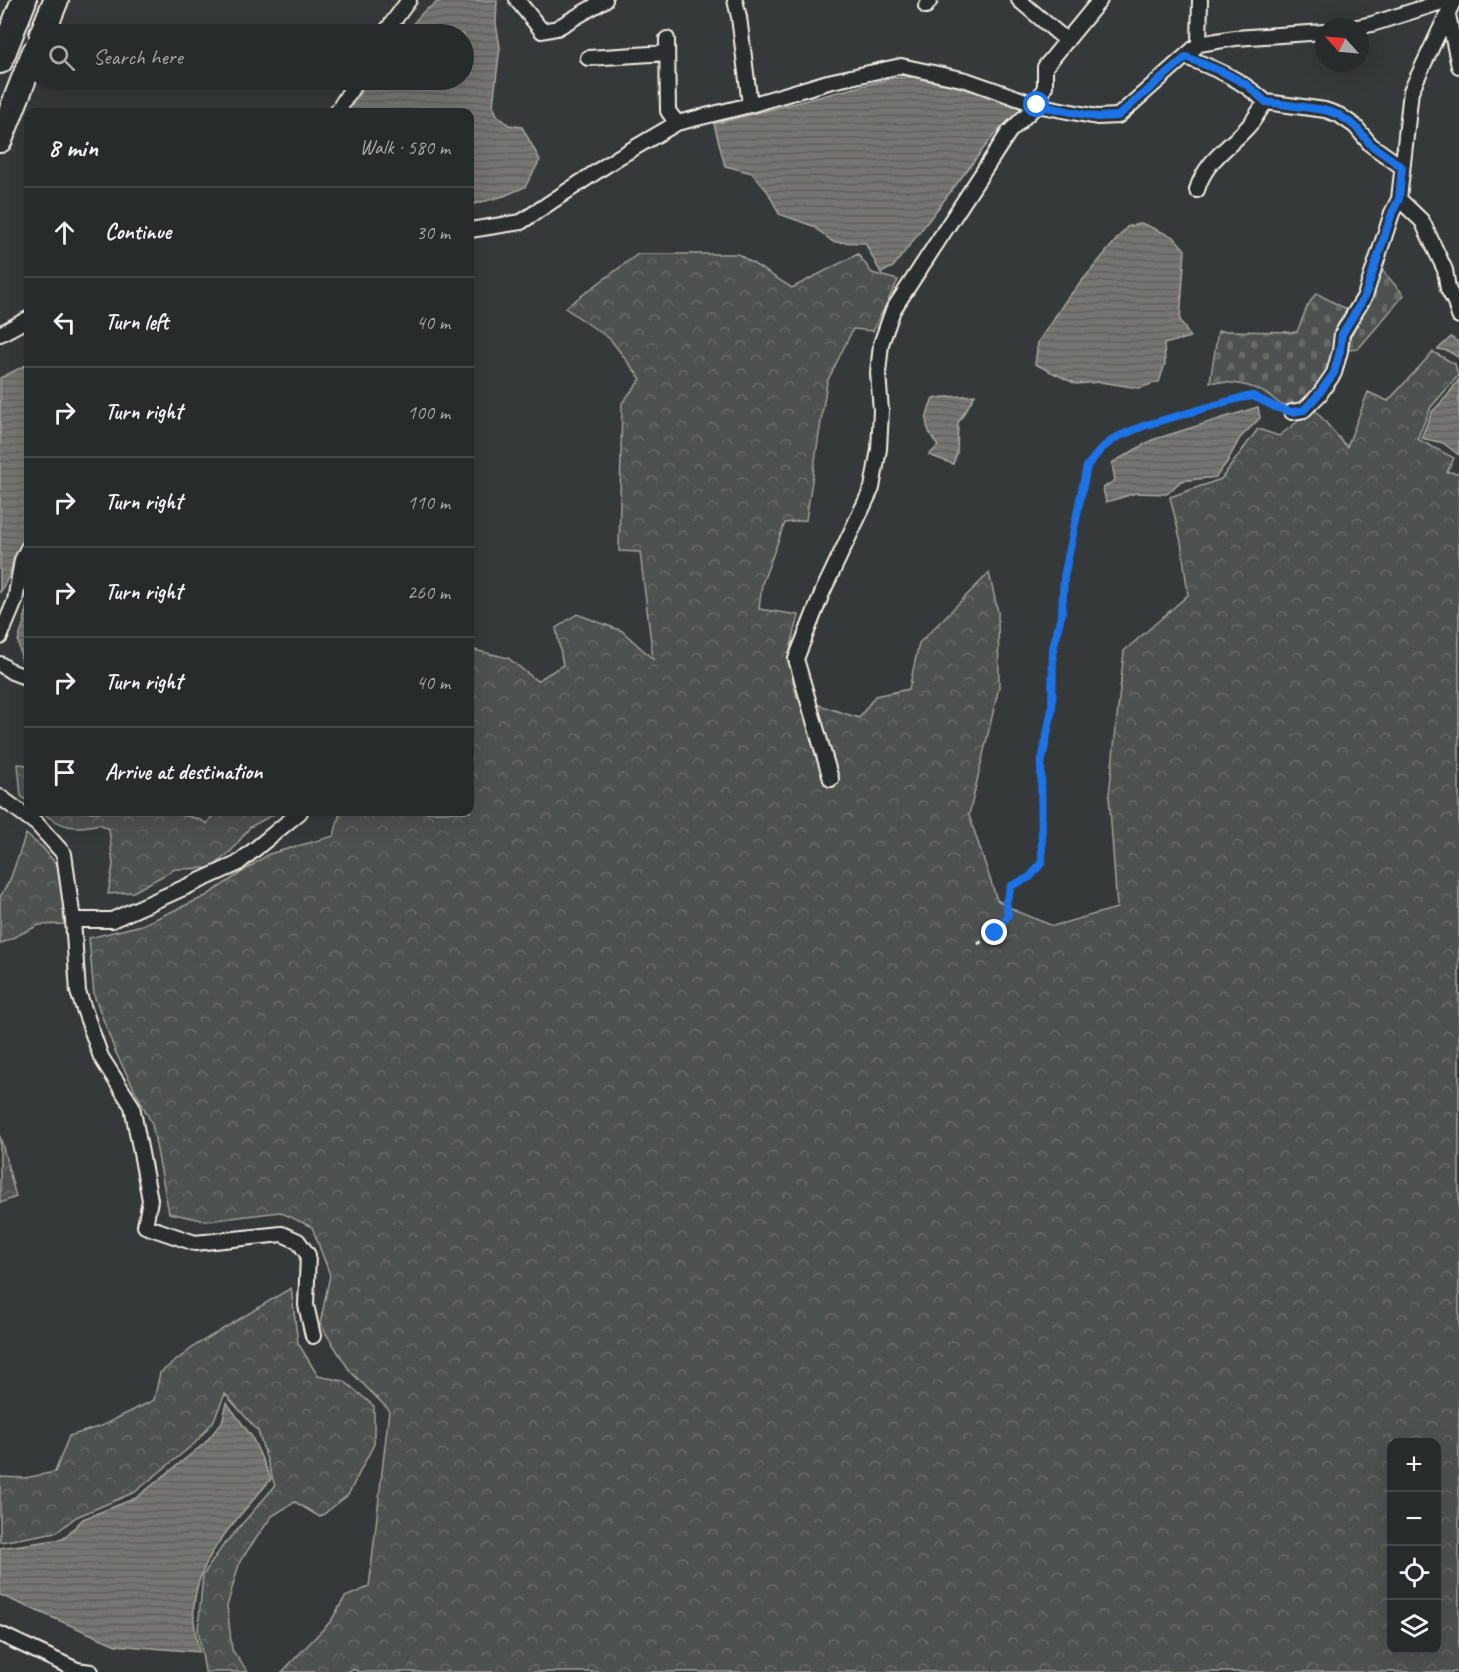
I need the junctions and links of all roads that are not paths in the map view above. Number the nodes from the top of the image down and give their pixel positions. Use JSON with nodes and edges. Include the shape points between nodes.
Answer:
{"nodes":[{"id":1,"x":24,"y":0,"type":"edge"},
{"id":2,"x":56,"y":0,"type":"edge"},
{"id":3,"x":409,"y":0,"type":"edge"},
{"id":4,"x":517,"y":0,"type":"edge"},
{"id":5,"x":605,"y":0,"type":"edge"},
{"id":6,"x":735,"y":0,"type":"edge"},
{"id":7,"x":1019,"y":0,"type":"edge"},
{"id":8,"x":1100,"y":0,"type":"edge"},
{"id":9,"x":1200,"y":0,"type":"edge"},
{"id":10,"x":1448,"y":0,"type":"edge"},
{"id":11,"x":1454,"y":0,"type":"edge"},
{"id":12,"x":1448,"y":15,"type":"junction"},
{"id":13,"x":46,"y":24,"type":"edge"},
{"id":14,"x":391,"y":24,"type":"edge"},
{"id":15,"x":1369,"y":25,"type":"edge"},
{"id":16,"x":1315,"y":34,"type":"edge"},
{"id":17,"x":667,"y":39,"type":"dead end"},
{"id":18,"x":1067,"y":41,"type":"junction"},
{"id":19,"x":1199,"y":44,"type":"junction"},
{"id":20,"x":667,"y":53,"type":"junction"},
{"id":21,"x":1186,"y":57,"type":"junction"},
{"id":22,"x":588,"y":58,"type":"dead end"},
{"id":23,"x":0,"y":61,"type":"edge"},
{"id":24,"x":1459,"y":66,"type":"edge"},
{"id":25,"x":24,"y":79,"type":"edge"},
{"id":26,"x":351,"y":90,"type":"edge"},
{"id":27,"x":1266,"y":102,"type":"junction"},
{"id":28,"x":750,"y":105,"type":"junction"},
{"id":29,"x":1037,"y":105,"type":"junction"},
{"id":30,"x":340,"y":108,"type":"edge"},
{"id":31,"x":678,"y":123,"type":"junction"},
{"id":32,"x":0,"y":140,"type":"edge"},
{"id":33,"x":1402,"y":167,"type":"junction"},
{"id":34,"x":1197,"y":190,"type":"dead end"},
{"id":35,"x":1399,"y":199,"type":"junction"},
{"id":36,"x":474,"y":229,"type":"edge"},
{"id":37,"x":1459,"y":316,"type":"edge"},
{"id":38,"x":24,"y":321,"type":"edge"},
{"id":39,"x":0,"y":334,"type":"edge"},
{"id":40,"x":1292,"y":412,"type":"road end"},
{"id":41,"x":24,"y":556,"type":"edge"},
{"id":42,"x":0,"y":637,"type":"edge"},
{"id":43,"x":0,"y":664,"type":"edge"},
{"id":44,"x":24,"y":676,"type":"edge"},
{"id":45,"x":831,"y":779,"type":"dead end"},
{"id":46,"x":0,"y":797,"type":"edge"},
{"id":47,"x":24,"y":815,"type":"edge"},
{"id":48,"x":26,"y":816,"type":"edge"},
{"id":49,"x":295,"y":816,"type":"edge"},
{"id":50,"x":73,"y":920,"type":"junction"},
{"id":51,"x":314,"y":1336,"type":"dead end"},
{"id":52,"x":0,"y":1634,"type":"edge"},
{"id":53,"x":91,"y":1672,"type":"edge"}],
"edges":[{"from":1,"to":23,"type":"highway"},
{"from":2,"to":13,"type":"highway"},
{"from":3,"to":14,"type":"street"},
{"from":4,"to":5,"type":"street","via":[[542,31],[557,28]]},
{"from":6,"to":28,"type":"street"},
{"from":7,"to":18,"type":"street"},
{"from":8,"to":18,"type":"street"},
{"from":9,"to":19,"type":"street"},
{"from":10,"to":15,"type":"street"},
{"from":11,"to":12,"type":"street"},
{"from":12,"to":24,"type":"street"},
{"from":12,"to":33,"type":"street","via":[[1411,92]]},
{"from":16,"to":19,"type":"street"},
{"from":17,"to":20,"type":"street"},
{"from":18,"to":29,"type":"street","via":[[1045,67],[1045,86]]},
{"from":19,"to":21,"type":"street"},
{"from":20,"to":22,"type":"street"},
{"from":20,"to":31,"type":"street","via":[[668,111]]},
{"from":21,"to":27,"type":"street","via":[[1247,85]]},
{"from":21,"to":29,"type":"street","via":[[1118,116],[1097,117]]},
{"from":25,"to":32,"type":"highway"},
{"from":26,"to":30,"type":"street"},
{"from":27,"to":33,"type":"street","via":[[1339,115]]},
{"from":27,"to":34,"type":"street","via":[[1252,122],[1207,167]]},
{"from":28,"to":29,"type":"street","via":[[828,81],[901,66],[966,80]]},
{"from":28,"to":31,"type":"street"},
{"from":29,"to":45,"type":"street","via":[[1009,132],[892,310],[881,344],[879,449],[872,488],[796,659]]},
{"from":31,"to":36,"type":"street","via":[[521,222]]},
{"from":33,"to":35,"type":"street"},
{"from":35,"to":37,"type":"street","via":[[1422,221],[1445,270]]},
{"from":35,"to":40,"type":"street","via":[[1365,296],[1342,334],[1334,373],[1304,410]]},
{"from":38,"to":39,"type":"street"},
{"from":41,"to":42,"type":"street","via":[[15,601]]},
{"from":43,"to":44,"type":"street"},
{"from":46,"to":47,"type":"street"},
{"from":48,"to":50,"type":"street","via":[[64,854]]},
{"from":49,"to":50,"type":"street","via":[[237,864],[112,920]]},
{"from":50,"to":51,"type":"street","via":[[78,992],[100,1057],[132,1106],[150,1200],[145,1226],[195,1243],[282,1234],[298,1242],[308,1255],[306,1305]]},
{"from":52,"to":53,"type":"street","via":[[77,1670]]}]}
